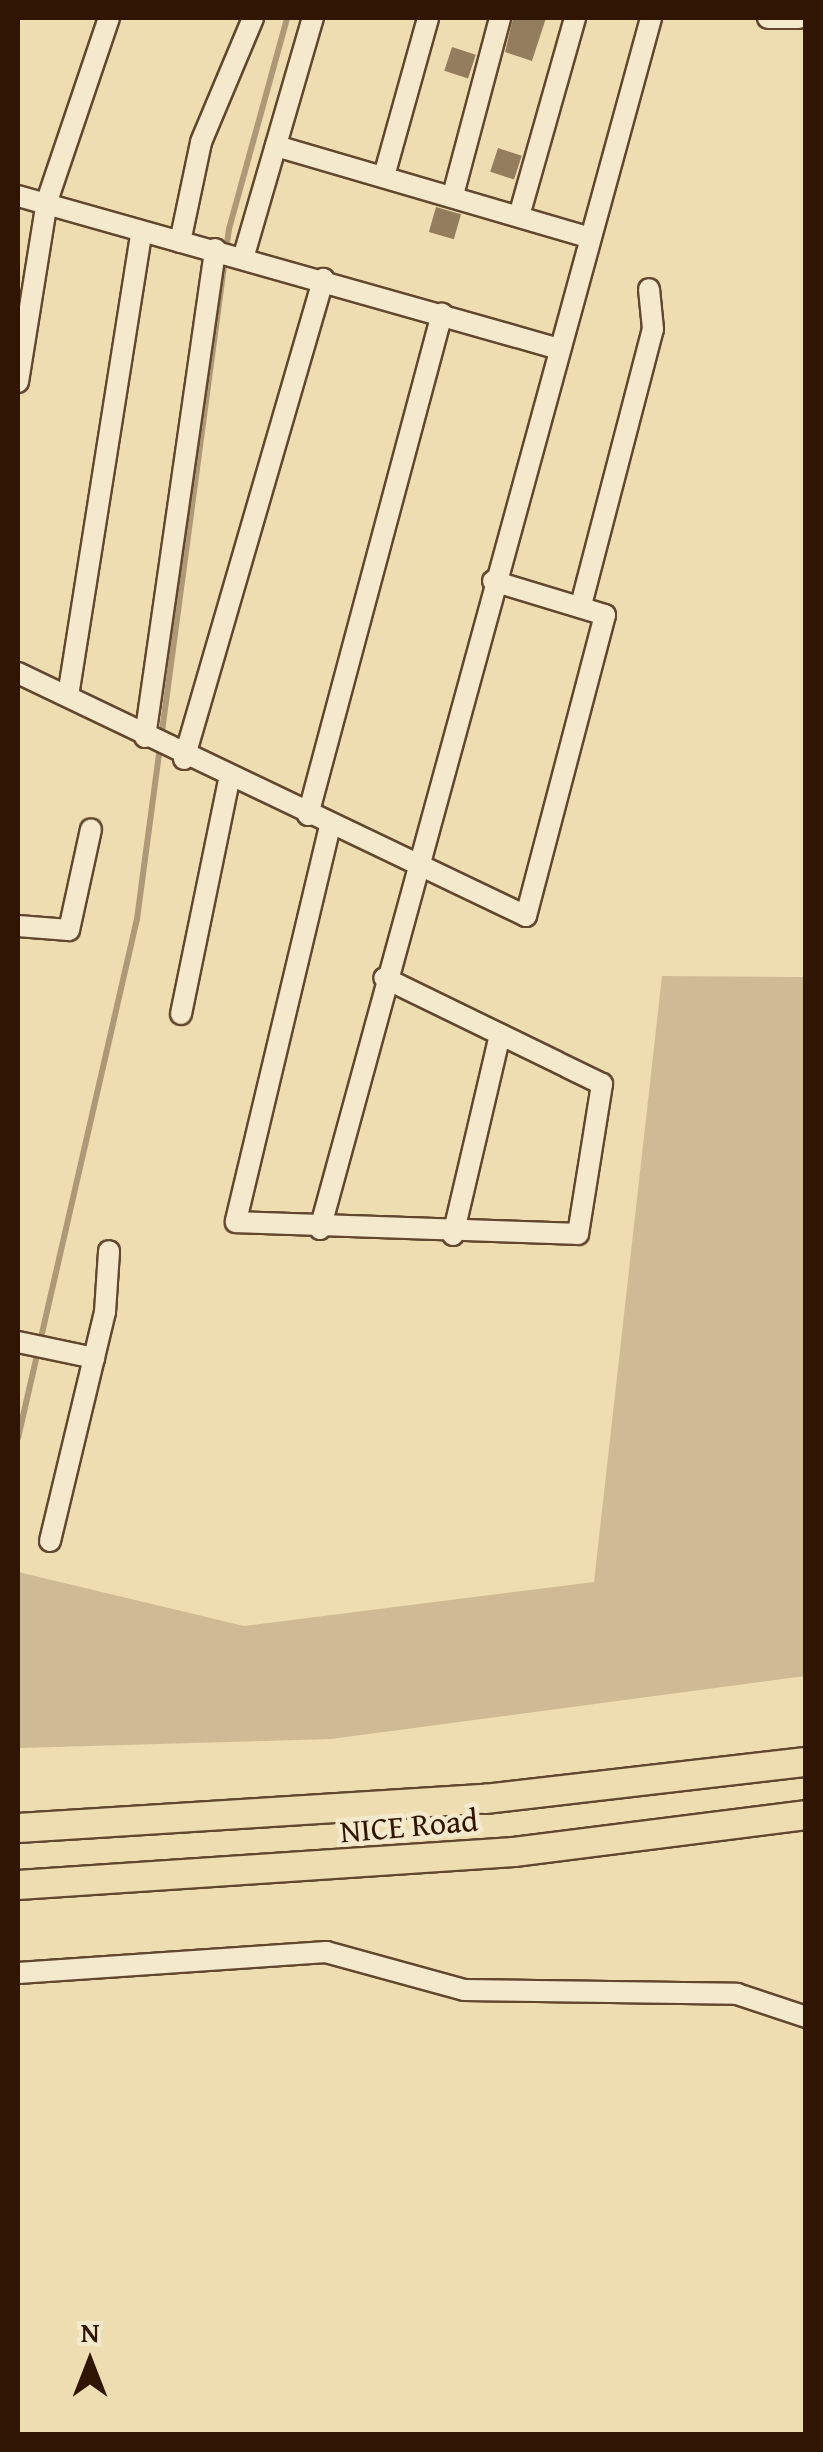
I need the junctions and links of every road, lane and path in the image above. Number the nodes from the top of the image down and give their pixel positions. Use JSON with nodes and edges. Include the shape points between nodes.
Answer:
{"nodes":[{"id":1,"x":108,"y":18,"type":"edge"},
{"id":2,"x":253,"y":18,"type":"edge"},
{"id":3,"x":313,"y":18,"type":"edge"},
{"id":4,"x":428,"y":18,"type":"edge"},
{"id":5,"x":500,"y":18,"type":"edge"},
{"id":6,"x":575,"y":18,"type":"edge"},
{"id":7,"x":651,"y":18,"type":"edge"},
{"id":8,"x":768,"y":18,"type":"edge"},
{"id":9,"x":799,"y":18,"type":"edge"},
{"id":10,"x":276,"y":146,"type":"junction"},
{"id":11,"x":384,"y":176,"type":"junction"},
{"id":12,"x":18,"y":196,"type":"edge"},
{"id":13,"x":452,"y":196,"type":"junction"},
{"id":14,"x":47,"y":202,"type":"junction"},
{"id":15,"x":519,"y":216,"type":"junction"},
{"id":16,"x":141,"y":234,"type":"junction"},
{"id":17,"x":588,"y":236,"type":"junction"},
{"id":18,"x":180,"y":242,"type":"junction"},
{"id":19,"x":215,"y":249,"type":"junction"},
{"id":20,"x":244,"y":255,"type":"junction"},
{"id":21,"x":322,"y":279,"type":"junction"},
{"id":22,"x":649,"y":289,"type":"dead end"},
{"id":23,"x":442,"y":314,"type":"junction"},
{"id":24,"x":556,"y":348,"type":"junction"},
{"id":25,"x":18,"y":382,"type":"edge"},
{"id":26,"x":493,"y":580,"type":"junction"},
{"id":27,"x":581,"y":605,"type":"junction"},
{"id":28,"x":18,"y":673,"type":"edge"},
{"id":29,"x":68,"y":696,"type":"junction"},
{"id":30,"x":144,"y":738,"type":"junction"},
{"id":31,"x":184,"y":758,"type":"junction"},
{"id":32,"x":229,"y":782,"type":"junction"},
{"id":33,"x":308,"y":815,"type":"junction"},
{"id":34,"x":330,"y":826,"type":"junction"},
{"id":35,"x":91,"y":830,"type":"dead end"},
{"id":36,"x":416,"y":868,"type":"junction"},
{"id":37,"x":18,"y":926,"type":"edge"},
{"id":38,"x":385,"y":978,"type":"junction"},
{"id":39,"x":181,"y":1014,"type":"dead end"},
{"id":40,"x":500,"y":1034,"type":"junction"},
{"id":41,"x":320,"y":1229,"type":"junction"},
{"id":42,"x":453,"y":1235,"type":"junction"},
{"id":43,"x":108,"y":1251,"type":"dead end"},
{"id":44,"x":32,"y":1345,"type":"edge"},
{"id":45,"x":94,"y":1358,"type":"junction"},
{"id":46,"x":50,"y":1541,"type":"dead end"},
{"id":47,"x":806,"y":1762,"type":"edge"},
{"id":48,"x":806,"y":1815,"type":"edge"},
{"id":49,"x":18,"y":1828,"type":"edge"},
{"id":50,"x":18,"y":1885,"type":"edge"},
{"id":51,"x":18,"y":1974,"type":"edge"},
{"id":52,"x":806,"y":2017,"type":"edge"}],
"edges":[{"from":1,"to":14,"type":"street"},
{"from":2,"to":18,"type":"street","via":[[201,142]]},
{"from":3,"to":10,"type":"street"},
{"from":4,"to":11,"type":"street"},
{"from":5,"to":13,"type":"street"},
{"from":6,"to":15,"type":"street"},
{"from":7,"to":17,"type":"street"},
{"from":8,"to":9,"type":"street"},
{"from":10,"to":11,"type":"street"},
{"from":10,"to":20,"type":"street"},
{"from":11,"to":13,"type":"street"},
{"from":12,"to":14,"type":"street"},
{"from":13,"to":15,"type":"street"},
{"from":14,"to":16,"type":"street"},
{"from":14,"to":25,"type":"street"},
{"from":15,"to":17,"type":"street"},
{"from":16,"to":18,"type":"street"},
{"from":16,"to":29,"type":"street"},
{"from":17,"to":24,"type":"street"},
{"from":18,"to":19,"type":"street"},
{"from":19,"to":20,"type":"street"},
{"from":19,"to":30,"type":"street"},
{"from":20,"to":21,"type":"street"},
{"from":21,"to":23,"type":"street"},
{"from":21,"to":31,"type":"street"},
{"from":22,"to":27,"type":"street","via":[[653,328]]},
{"from":23,"to":24,"type":"street"},
{"from":23,"to":33,"type":"street"},
{"from":24,"to":26,"type":"street"},
{"from":26,"to":27,"type":"street"},
{"from":26,"to":36,"type":"street"},
{"from":27,"to":36,"type":"street","via":[[605,615],[526,916]]},
{"from":28,"to":29,"type":"street"},
{"from":29,"to":30,"type":"street"},
{"from":30,"to":31,"type":"street"},
{"from":31,"to":32,"type":"street"},
{"from":32,"to":33,"type":"street"},
{"from":32,"to":39,"type":"street"},
{"from":33,"to":34,"type":"street"},
{"from":34,"to":36,"type":"street"},
{"from":34,"to":41,"type":"street","via":[[236,1216],[240,1224]]},
{"from":35,"to":37,"type":"street","via":[[70,930]]},
{"from":36,"to":38,"type":"street"},
{"from":38,"to":40,"type":"street"},
{"from":38,"to":41,"type":"street"},
{"from":40,"to":42,"type":"street"},
{"from":40,"to":42,"type":"street","via":[[606,1090],[578,1234]]},
{"from":41,"to":42,"type":"street"},
{"from":43,"to":45,"type":"street"},
{"from":44,"to":45,"type":"street"},
{"from":45,"to":46,"type":"street"},
{"from":47,"to":49,"type":"highway","name":"NICE Road","via":[[485,1799]]},
{"from":48,"to":50,"type":"highway","name":"NICE Road","via":[[476,1856]]},
{"from":51,"to":52,"type":"street","via":[[326,1952],[464,1990],[736,1994]]}]}
